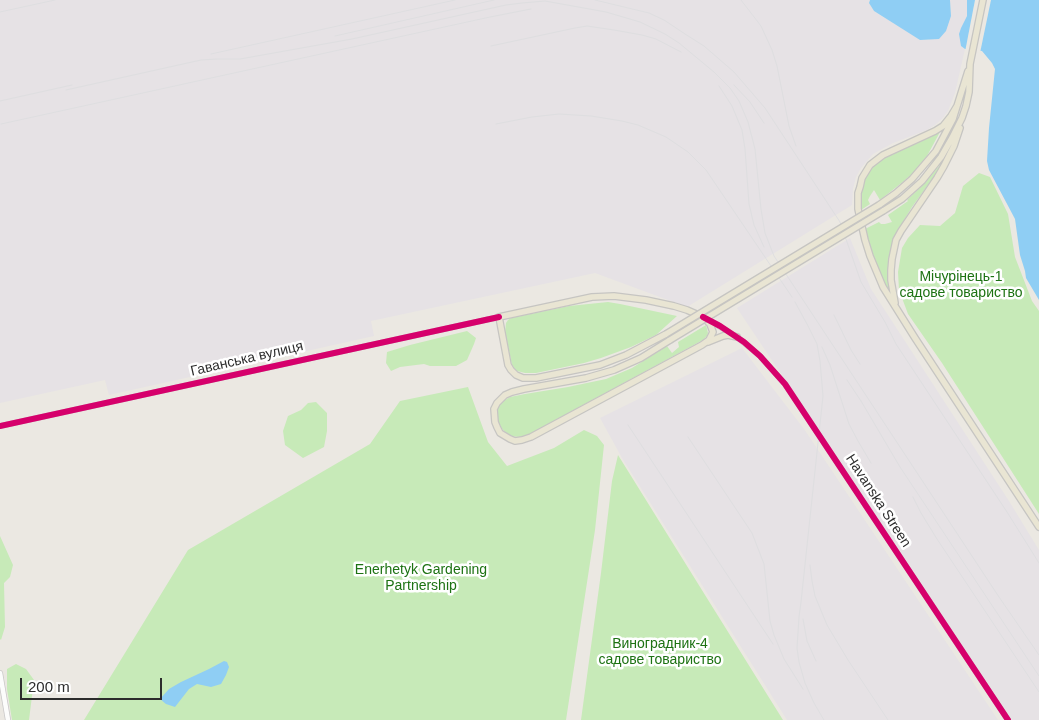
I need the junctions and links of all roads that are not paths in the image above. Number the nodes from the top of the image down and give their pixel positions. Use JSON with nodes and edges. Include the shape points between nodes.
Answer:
{"nodes":[{"id":1,"x":983,"y":0,"type":"edge"},
{"id":2,"x":970,"y":64,"type":"junction"},
{"id":3,"x":957,"y":106,"type":"junction"},
{"id":4,"x":962,"y":118,"type":"junction"},
{"id":5,"x":896,"y":308,"type":"junction"},
{"id":6,"x":499,"y":316,"type":"junction"},
{"id":7,"x":703,"y":317,"type":"junction"},
{"id":8,"x":737,"y":337,"type":"junction"},
{"id":9,"x":702,"y":345,"type":"junction"},
{"id":10,"x":0,"y":426,"type":"edge"},
{"id":11,"x":1039,"y":527,"type":"edge"},
{"id":12,"x":0,"y":672,"type":"edge"},
{"id":13,"x":8,"y":720,"type":"edge"},
{"id":14,"x":1008,"y":720,"type":"edge"}],
"edges":[{"from":1,"to":2,"type":"main road"},
{"from":2,"to":3,"type":"main road"},
{"from":2,"to":4,"type":"main road"},
{"from":3,"to":5,"type":"main road","via":[[943,126],[882,155],[862,178],[857,202],[865,240],[883,287]]},
{"from":3,"to":6,"type":"main road","bridge":true,"via":[[928,162],[879,205],[626,355],[600,365],[523,378],[508,365]]},
{"from":4,"to":5,"type":"main road","via":[[958,138],[947,160],[896,240],[891,280]]},
{"from":4,"to":9,"type":"main road","bridge":true,"via":[[928,175],[883,211],[641,358],[586,378],[505,395],[494,409],[495,422],[500,433],[515,441],[539,434]]},
{"from":5,"to":11,"type":"main road"},
{"from":6,"to":7,"type":"main road","name":"Гаванська вулиця","via":[[592,297],[614,296],[674,306]]},
{"from":6,"to":10,"type":"street","name":"Гаванська вулиця"},
{"from":7,"to":8,"type":"street","name":"Havanska Streen"},
{"from":7,"to":9,"type":"main road","via":[[713,332]]},
{"from":8,"to":9,"type":"main road","via":[[723,336]]},
{"from":8,"to":14,"type":"street","name":"Havanska Streen","via":[[760,356],[785,384]]},
{"from":12,"to":13,"type":"street"}]}
